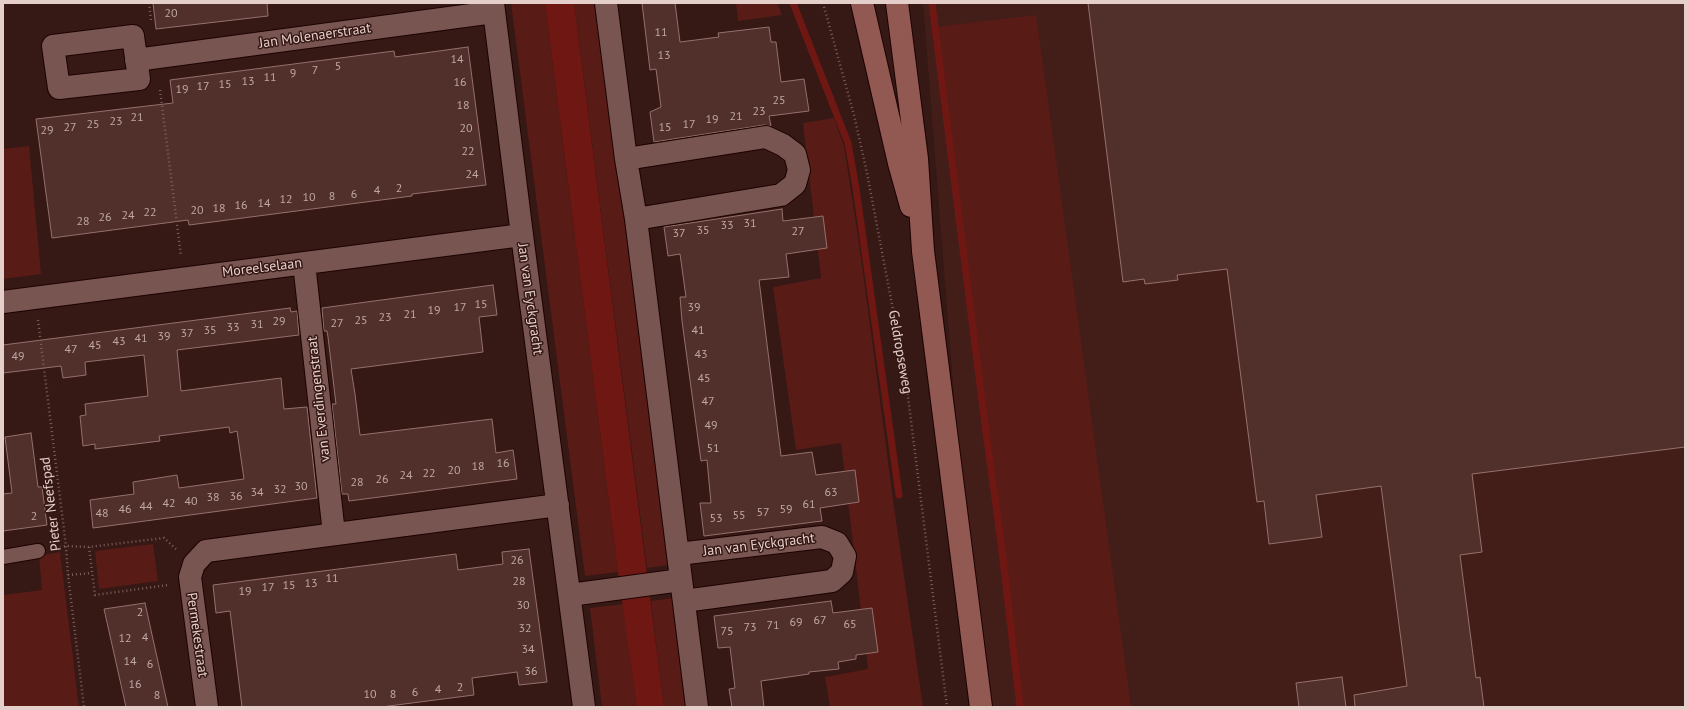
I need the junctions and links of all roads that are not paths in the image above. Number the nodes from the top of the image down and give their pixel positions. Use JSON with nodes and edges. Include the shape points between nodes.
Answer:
{"nodes":[{"id":1,"x":606,"y":3,"type":"edge"},
{"id":2,"x":862,"y":3,"type":"edge"},
{"id":3,"x":897,"y":3,"type":"edge"},
{"id":4,"x":493,"y":7,"type":"edge"},
{"id":5,"x":146,"y":59,"type":"road end"},
{"id":6,"x":626,"y":159,"type":"junction"},
{"id":7,"x":636,"y":219,"type":"junction"},
{"id":8,"x":522,"y":235,"type":"junction"},
{"id":9,"x":923,"y":251,"type":"junction"},
{"id":10,"x":304,"y":264,"type":"junction"},
{"id":11,"x":3,"y":302,"type":"edge"},
{"id":12,"x":558,"y":505,"type":"junction"},
{"id":13,"x":334,"y":534,"type":"junction"},
{"id":14,"x":38,"y":551,"type":"road end"},
{"id":15,"x":678,"y":554,"type":"junction"},
{"id":16,"x":3,"y":557,"type":"edge"},
{"id":17,"x":674,"y":580,"type":"junction"},
{"id":18,"x":578,"y":594,"type":"junction"},
{"id":19,"x":684,"y":601,"type":"junction"},
{"id":20,"x":207,"y":707,"type":"edge"},
{"id":21,"x":584,"y":707,"type":"edge"},
{"id":22,"x":697,"y":707,"type":"edge"},
{"id":23,"x":981,"y":707,"type":"edge"}],
"edges":[{"from":1,"to":6,"type":"street"},
{"from":2,"to":9,"type":"main road","via":[[899,163]]},
{"from":3,"to":9,"type":"main road","via":[[917,159]]},
{"from":4,"to":5,"type":"street","name":"Jan Molenaerstraat"},
{"from":4,"to":8,"type":"street","name":"Jan van Eyckgracht"},
{"from":6,"to":7,"type":"street"},
{"from":6,"to":7,"type":"street","via":[[766,137],[795,154],[799,170],[794,184],[780,195]]},
{"from":7,"to":15,"type":"street"},
{"from":8,"to":10,"type":"street","name":"Moreelselaan"},
{"from":8,"to":12,"type":"street","name":"Jan van Eyckgracht"},
{"from":9,"to":23,"type":"main road"},
{"from":10,"to":11,"type":"street","name":"Moreelselaan"},
{"from":10,"to":13,"type":"street","name":"van Everdingenstraat"},
{"from":12,"to":13,"type":"street"},
{"from":12,"to":18,"type":"street","name":"Jan van Eyckgracht"},
{"from":13,"to":20,"type":"street","name":"Permekestraat","via":[[206,551],[192,573]]},
{"from":14,"to":16,"type":"lane"},
{"from":15,"to":17,"type":"street"},
{"from":15,"to":19,"type":"street","name":"Jan van Eyckgracht","via":[[822,537],[837,543],[845,556],[842,572],[832,581]]},
{"from":17,"to":18,"type":"street"},
{"from":17,"to":19,"type":"street"},
{"from":18,"to":21,"type":"street","name":"Jan van Eyckgracht"},
{"from":19,"to":22,"type":"street"}]}
